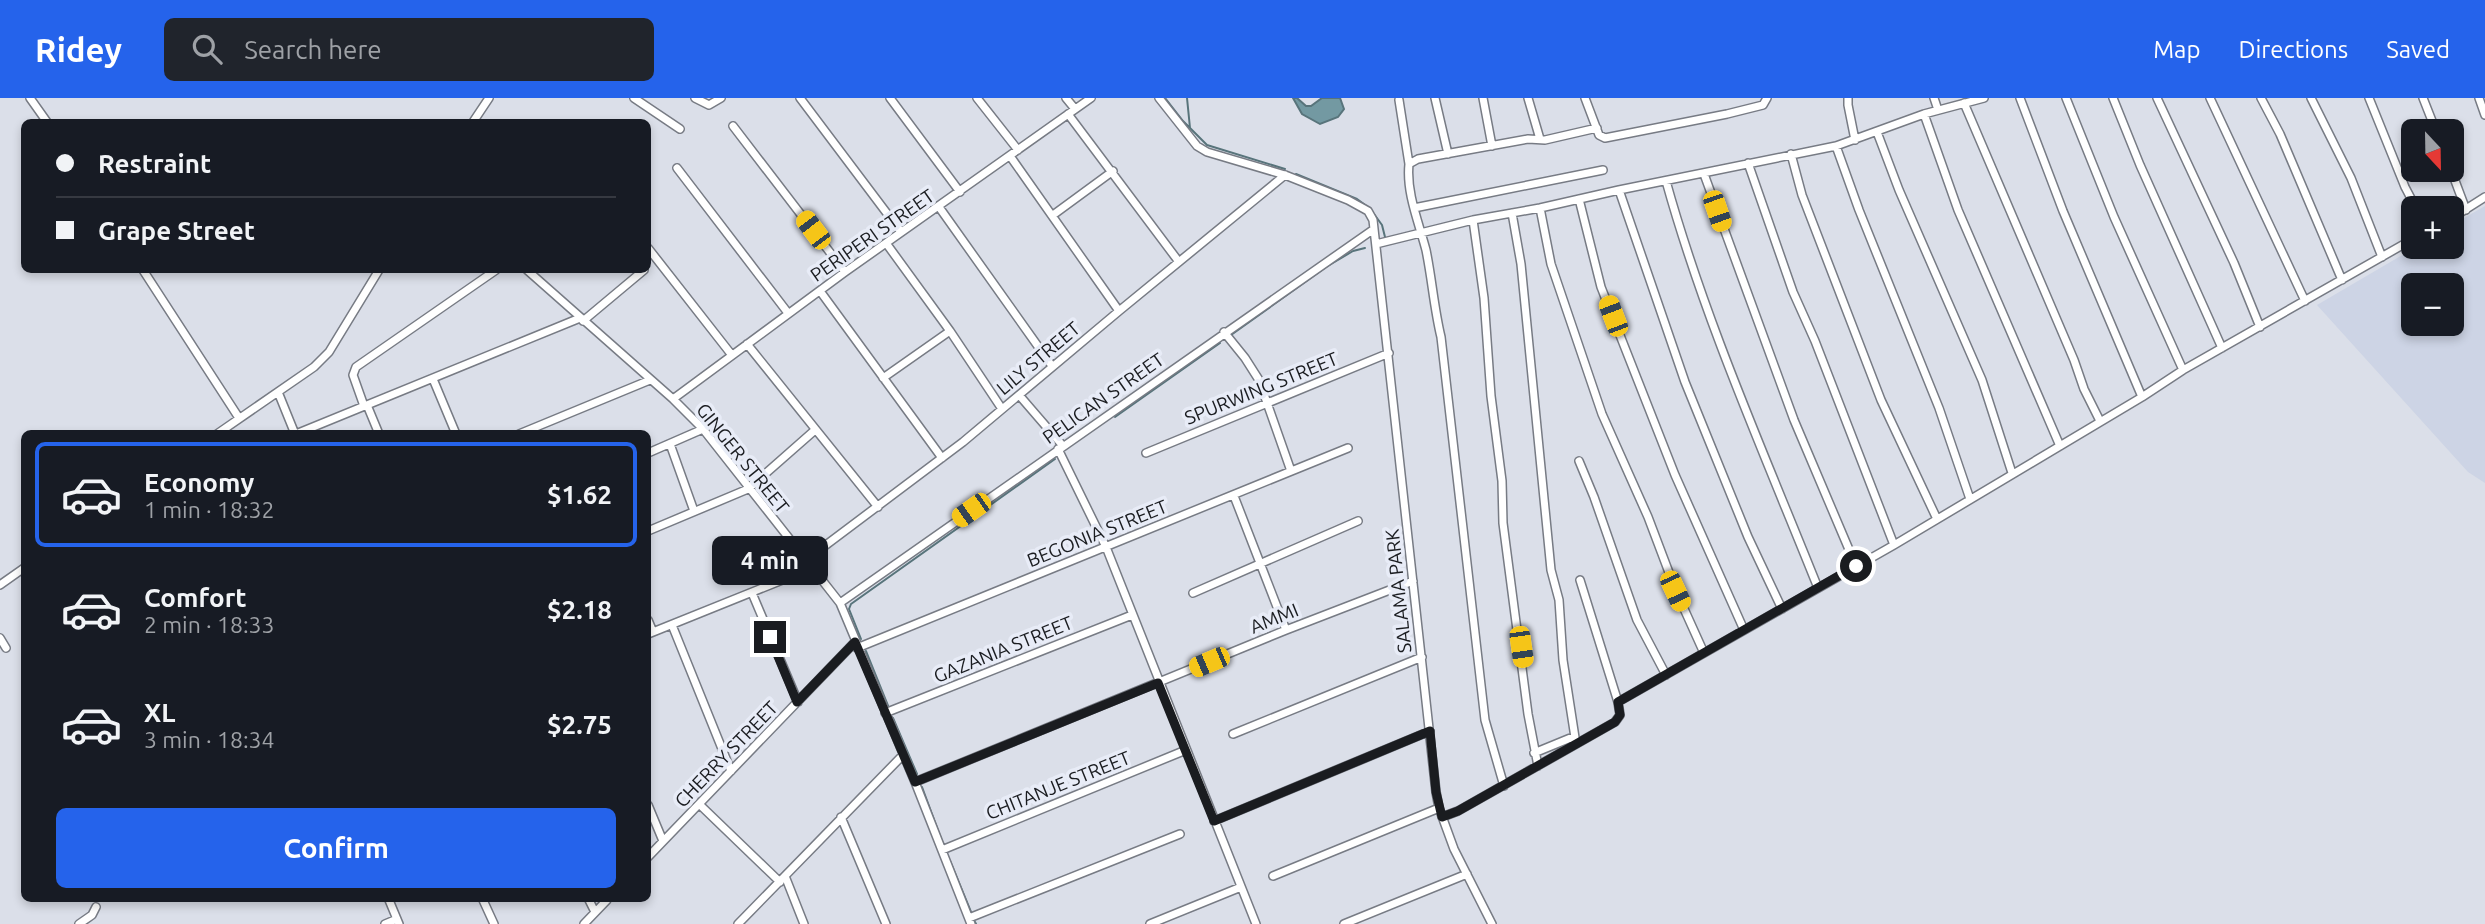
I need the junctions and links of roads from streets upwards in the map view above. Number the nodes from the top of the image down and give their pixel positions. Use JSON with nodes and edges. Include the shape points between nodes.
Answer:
{"nodes":[{"id":1,"x":30,"y":98,"type":"edge"},
{"id":2,"x":489,"y":98,"type":"edge"},
{"id":3,"x":634,"y":98,"type":"edge"},
{"id":4,"x":695,"y":98,"type":"edge"},
{"id":5,"x":721,"y":98,"type":"edge"},
{"id":6,"x":800,"y":98,"type":"edge"},
{"id":7,"x":890,"y":98,"type":"edge"},
{"id":8,"x":977,"y":98,"type":"edge"},
{"id":9,"x":1066,"y":98,"type":"edge"},
{"id":10,"x":1091,"y":98,"type":"edge"},
{"id":11,"x":1159,"y":98,"type":"edge"},
{"id":12,"x":1435,"y":98,"type":"edge"},
{"id":13,"x":1483,"y":98,"type":"edge"},
{"id":14,"x":1528,"y":98,"type":"edge"},
{"id":15,"x":1767,"y":98,"type":"edge"},
{"id":16,"x":1848,"y":98,"type":"edge"},
{"id":17,"x":1934,"y":98,"type":"edge"},
{"id":18,"x":1983,"y":98,"type":"edge"},
{"id":19,"x":2020,"y":98,"type":"edge"},
{"id":20,"x":2066,"y":98,"type":"edge"},
{"id":21,"x":2113,"y":98,"type":"edge"},
{"id":22,"x":2157,"y":98,"type":"edge"},
{"id":23,"x":2210,"y":98,"type":"edge"},
{"id":24,"x":2261,"y":98,"type":"edge"},
{"id":25,"x":2311,"y":98,"type":"edge"},
{"id":26,"x":2369,"y":98,"type":"edge"},
{"id":27,"x":2423,"y":98,"type":"edge"},
{"id":28,"x":2479,"y":98,"type":"edge"},
{"id":29,"x":1587,"y":99,"type":"edge"},
{"id":30,"x":1399,"y":100,"type":"dead end"},
{"id":31,"x":1964,"y":103,"type":"junction"},
{"id":32,"x":1938,"y":110,"type":"junction"},
{"id":33,"x":1072,"y":111,"type":"junction"},
{"id":34,"x":1924,"y":114,"type":"junction"},
{"id":35,"x":2485,"y":115,"type":"edge"},
{"id":36,"x":45,"y":119,"type":"edge"},
{"id":37,"x":475,"y":119,"type":"edge"},
{"id":38,"x":2431,"y":119,"type":"edge"},
{"id":39,"x":733,"y":126,"type":"dead end"},
{"id":40,"x":1597,"y":128,"type":"junction"},
{"id":41,"x":680,"y":129,"type":"dead end"},
{"id":42,"x":1877,"y":132,"type":"junction"},
{"id":43,"x":1540,"y":139,"type":"junction"},
{"id":44,"x":1855,"y":141,"type":"junction"},
{"id":45,"x":1492,"y":146,"type":"junction"},
{"id":46,"x":1836,"y":146,"type":"junction"},
{"id":47,"x":1018,"y":150,"type":"junction"},
{"id":48,"x":1448,"y":153,"type":"junction"},
{"id":49,"x":1791,"y":153,"type":"junction"},
{"id":50,"x":1010,"y":156,"type":"junction"},
{"id":51,"x":1748,"y":163,"type":"junction"},
{"id":52,"x":1409,"y":164,"type":"junction"},
{"id":53,"x":677,"y":168,"type":"dead end"},
{"id":54,"x":1603,"y":170,"type":"dead end"},
{"id":55,"x":1113,"y":171,"type":"junction"},
{"id":56,"x":1704,"y":174,"type":"junction"},
{"id":57,"x":1285,"y":175,"type":"junction"},
{"id":58,"x":1666,"y":181,"type":"junction"},
{"id":59,"x":2456,"y":182,"type":"edge"},
{"id":60,"x":1619,"y":190,"type":"junction"},
{"id":61,"x":960,"y":192,"type":"junction"},
{"id":62,"x":2410,"y":196,"type":"edge"},
{"id":63,"x":2485,"y":197,"type":"edge"},
{"id":64,"x":1579,"y":199,"type":"junction"},
{"id":65,"x":939,"y":207,"type":"junction"},
{"id":66,"x":1414,"y":208,"type":"junction"},
{"id":67,"x":1540,"y":208,"type":"junction"},
{"id":68,"x":2466,"y":210,"type":"joint"},
{"id":69,"x":1512,"y":213,"type":"junction"},
{"id":70,"x":1053,"y":215,"type":"junction"},
{"id":71,"x":1473,"y":220,"type":"junction"},
{"id":72,"x":1374,"y":229,"type":"junction"},
{"id":73,"x":901,"y":232,"type":"junction"},
{"id":74,"x":1420,"y":232,"type":"junction"},
{"id":75,"x":886,"y":243,"type":"junction"},
{"id":76,"x":1376,"y":244,"type":"junction"},
{"id":77,"x":2401,"y":246,"type":"edge"},
{"id":78,"x":651,"y":252,"type":"edge"},
{"id":79,"x":2382,"y":257,"type":"junction"},
{"id":80,"x":657,"y":259,"type":"junction"},
{"id":81,"x":1180,"y":262,"type":"junction"},
{"id":82,"x":651,"y":264,"type":"edge"},
{"id":83,"x":845,"y":272,"type":"junction"},
{"id":84,"x":145,"y":273,"type":"edge"},
{"id":85,"x":377,"y":273,"type":"edge"},
{"id":86,"x":492,"y":273,"type":"edge"},
{"id":87,"x":530,"y":273,"type":"edge"},
{"id":88,"x":640,"y":273,"type":"edge"},
{"id":89,"x":2342,"y":280,"type":"junction"},
{"id":90,"x":820,"y":291,"type":"junction"},
{"id":91,"x":2305,"y":301,"type":"junction"},
{"id":92,"x":1119,"y":311,"type":"junction"},
{"id":93,"x":788,"y":313,"type":"junction"},
{"id":94,"x":581,"y":320,"type":"junction"},
{"id":95,"x":2260,"y":327,"type":"junction"},
{"id":96,"x":950,"y":331,"type":"junction"},
{"id":97,"x":1224,"y":332,"type":"junction"},
{"id":98,"x":747,"y":344,"type":"junction"},
{"id":99,"x":2222,"y":348,"type":"junction"},
{"id":100,"x":1389,"y":353,"type":"junction"},
{"id":101,"x":731,"y":355,"type":"junction"},
{"id":102,"x":1052,"y":366,"type":"junction"},
{"id":103,"x":2183,"y":370,"type":"junction"},
{"id":104,"x":883,"y":378,"type":"junction"},
{"id":105,"x":433,"y":379,"type":"junction"},
{"id":106,"x":650,"y":380,"type":"junction"},
{"id":107,"x":278,"y":392,"type":"junction"},
{"id":108,"x":1019,"y":395,"type":"junction"},
{"id":109,"x":2143,"y":397,"type":"junction"},
{"id":110,"x":673,"y":399,"type":"junction"},
{"id":111,"x":1267,"y":402,"type":"junction"},
{"id":112,"x":366,"y":405,"type":"junction"},
{"id":113,"x":1002,"y":409,"type":"junction"},
{"id":114,"x":239,"y":418,"type":"junction"},
{"id":115,"x":2101,"y":421,"type":"junction"},
{"id":116,"x":704,"y":429,"type":"junction"},
{"id":117,"x":815,"y":429,"type":"junction"},
{"id":118,"x":222,"y":430,"type":"edge"},
{"id":119,"x":293,"y":430,"type":"edge"},
{"id":120,"x":305,"y":430,"type":"edge"},
{"id":121,"x":377,"y":430,"type":"edge"},
{"id":122,"x":454,"y":430,"type":"edge"},
{"id":123,"x":528,"y":430,"type":"edge"},
{"id":124,"x":670,"y":444,"type":"junction"},
{"id":125,"x":2060,"y":446,"type":"junction"},
{"id":126,"x":1061,"y":447,"type":"junction"},
{"id":127,"x":1348,"y":448,"type":"dead end"},
{"id":128,"x":651,"y":452,"type":"edge"},
{"id":129,"x":1146,"y":453,"type":"dead end"},
{"id":130,"x":942,"y":458,"type":"junction"},
{"id":131,"x":1579,"y":461,"type":"dead end"},
{"id":132,"x":1291,"y":471,"type":"junction"},
{"id":133,"x":2012,"y":473,"type":"junction"},
{"id":134,"x":748,"y":489,"type":"junction"},
{"id":135,"x":1234,"y":496,"type":"junction"},
{"id":136,"x":1970,"y":499,"type":"junction"},
{"id":137,"x":878,"y":507,"type":"junction"},
{"id":138,"x":694,"y":511,"type":"junction"},
{"id":139,"x":1937,"y":519,"type":"junction"},
{"id":140,"x":1358,"y":522,"type":"dead end"},
{"id":141,"x":651,"y":530,"type":"edge"},
{"id":142,"x":1894,"y":545,"type":"junction"},
{"id":143,"x":1106,"y":547,"type":"junction"},
{"id":144,"x":806,"y":560,"type":"junction"},
{"id":145,"x":1260,"y":563,"type":"junction"},
{"id":146,"x":1856,"y":566,"type":"junction"},
{"id":147,"x":812,"y":568,"type":"junction"},
{"id":148,"x":21,"y":570,"type":"edge"},
{"id":149,"x":1580,"y":580,"type":"dead end"},
{"id":150,"x":1413,"y":581,"type":"junction"},
{"id":151,"x":0,"y":584,"type":"edge"},
{"id":152,"x":1818,"y":587,"type":"junction"},
{"id":153,"x":752,"y":593,"type":"junction"},
{"id":154,"x":1192,"y":593,"type":"dead end"},
{"id":155,"x":840,"y":603,"type":"junction"},
{"id":156,"x":1782,"y":609,"type":"junction"},
{"id":157,"x":1132,"y":615,"type":"junction"},
{"id":158,"x":672,"y":625,"type":"junction"},
{"id":159,"x":1286,"y":630,"type":"junction"},
{"id":160,"x":1744,"y":630,"type":"junction"},
{"id":161,"x":651,"y":633,"type":"edge"},
{"id":162,"x":0,"y":638,"type":"edge"},
{"id":163,"x":856,"y":645,"type":"junction"},
{"id":164,"x":6,"y":648,"type":"dead end"},
{"id":165,"x":1704,"y":653,"type":"junction"},
{"id":166,"x":1422,"y":657,"type":"junction"},
{"id":167,"x":1666,"y":675,"type":"junction"},
{"id":168,"x":1158,"y":683,"type":"junction"},
{"id":169,"x":797,"y":702,"type":"junction"},
{"id":170,"x":1618,"y":702,"type":"junction"},
{"id":171,"x":885,"y":713,"type":"junction"},
{"id":172,"x":1430,"y":731,"type":"junction"},
{"id":173,"x":1233,"y":734,"type":"dead end"},
{"id":174,"x":1575,"y":740,"type":"junction"},
{"id":175,"x":1186,"y":750,"type":"junction"},
{"id":176,"x":1534,"y":753,"type":"junction"},
{"id":177,"x":903,"y":755,"type":"junction"},
{"id":178,"x":1538,"y":766,"type":"junction"},
{"id":179,"x":731,"y":771,"type":"junction"},
{"id":180,"x":915,"y":782,"type":"junction"},
{"id":181,"x":1504,"y":786,"type":"junction"},
{"id":182,"x":699,"y":804,"type":"junction"},
{"id":183,"x":1439,"y":808,"type":"junction"},
{"id":184,"x":651,"y":812,"type":"edge"},
{"id":185,"x":841,"y":817,"type":"junction"},
{"id":186,"x":1442,"y":817,"type":"junction"},
{"id":187,"x":1214,"y":821,"type":"junction"},
{"id":188,"x":1180,"y":834,"type":"dead end"},
{"id":189,"x":663,"y":841,"type":"junction"},
{"id":190,"x":942,"y":850,"type":"junction"},
{"id":191,"x":651,"y":854,"type":"edge"},
{"id":192,"x":1467,"y":874,"type":"junction"},
{"id":193,"x":1273,"y":876,"type":"dead end"},
{"id":194,"x":783,"y":879,"type":"junction"},
{"id":195,"x":1241,"y":887,"type":"junction"},
{"id":196,"x":390,"y":902,"type":"edge"},
{"id":197,"x":484,"y":902,"type":"edge"},
{"id":198,"x":590,"y":902,"type":"edge"},
{"id":199,"x":605,"y":902,"type":"edge"},
{"id":200,"x":96,"y":908,"type":"dead end"},
{"id":201,"x":595,"y":912,"type":"junction"},
{"id":202,"x":970,"y":921,"type":"edge"},
{"id":203,"x":398,"y":922,"type":"edge"},
{"id":204,"x":79,"y":924,"type":"edge"},
{"id":205,"x":385,"y":924,"type":"edge"},
{"id":206,"x":494,"y":924,"type":"edge"},
{"id":207,"x":584,"y":924,"type":"edge"},
{"id":208,"x":738,"y":924,"type":"edge"},
{"id":209,"x":804,"y":924,"type":"edge"},
{"id":210,"x":886,"y":924,"type":"edge"},
{"id":211,"x":1150,"y":924,"type":"edge"},
{"id":212,"x":1256,"y":924,"type":"edge"},
{"id":213,"x":1344,"y":924,"type":"edge"},
{"id":214,"x":1492,"y":924,"type":"edge"}],
"edges":[{"from":1,"to":36,"type":"street"},
{"from":2,"to":37,"type":"street"},
{"from":3,"to":41,"type":"street"},
{"from":4,"to":5,"type":"street","via":[[709,105]]},
{"from":6,"to":73,"type":"street"},
{"from":7,"to":61,"type":"street"},
{"from":8,"to":47,"type":"street"},
{"from":9,"to":33,"type":"street"},
{"from":10,"to":33,"type":"street","name":"PERIPERI STREET"},
{"from":11,"to":57,"type":"street","via":[[1197,146]]},
{"from":12,"to":48,"type":"street"},
{"from":13,"to":45,"type":"street"},
{"from":14,"to":43,"type":"street"},
{"from":15,"to":40,"type":"street","via":[[1763,105],[1727,114],[1605,138]]},
{"from":16,"to":44,"type":"street"},
{"from":17,"to":32,"type":"street"},
{"from":18,"to":31,"type":"street"},
{"from":19,"to":109,"type":"street"},
{"from":20,"to":103,"type":"street"},
{"from":21,"to":99,"type":"street"},
{"from":22,"to":95,"type":"street"},
{"from":23,"to":91,"type":"street"},
{"from":24,"to":89,"type":"street"},
{"from":25,"to":79,"type":"street","via":[[2351,178]]},
{"from":26,"to":62,"type":"street"},
{"from":27,"to":38,"type":"street"},
{"from":28,"to":35,"type":"street"},
{"from":29,"to":40,"type":"street"},
{"from":30,"to":52,"type":"street"},
{"from":31,"to":32,"type":"street"},
{"from":31,"to":115,"type":"street"},
{"from":32,"to":34,"type":"street"},
{"from":33,"to":47,"type":"street","name":"PERIPERI STREET"},
{"from":33,"to":55,"type":"street"},
{"from":34,"to":42,"type":"street"},
{"from":34,"to":125,"type":"street","via":[[1958,210]]},
{"from":39,"to":83,"type":"street"},
{"from":40,"to":43,"type":"street"},
{"from":42,"to":44,"type":"street"},
{"from":42,"to":133,"type":"street","via":[[1982,380]]},
{"from":43,"to":45,"type":"street"},
{"from":44,"to":46,"type":"street"},
{"from":45,"to":48,"type":"street"},
{"from":46,"to":49,"type":"street"},
{"from":46,"to":136,"type":"street"},
{"from":47,"to":50,"type":"street","name":"PERIPERI STREET"},
{"from":48,"to":52,"type":"street"},
{"from":49,"to":51,"type":"street"},
{"from":49,"to":139,"type":"street","via":[[1802,195],[1881,400]]},
{"from":50,"to":61,"type":"street","name":"PERIPERI STREET"},
{"from":50,"to":70,"type":"street"},
{"from":51,"to":56,"type":"street"},
{"from":51,"to":142,"type":"street","via":[[1793,292]]},
{"from":52,"to":66,"type":"street"},
{"from":53,"to":93,"type":"street"},
{"from":54,"to":66,"type":"street"},
{"from":55,"to":70,"type":"street"},
{"from":55,"to":81,"type":"street"},
{"from":56,"to":58,"type":"street"},
{"from":56,"to":146,"type":"street","via":[[1794,420]]},
{"from":57,"to":72,"type":"street","via":[[1368,211]]},
{"from":57,"to":81,"type":"street","name":"LILY STREET"},
{"from":58,"to":60,"type":"street"},
{"from":58,"to":152,"type":"street","via":[[1708,313]]},
{"from":59,"to":68,"type":"street"},
{"from":60,"to":64,"type":"street"},
{"from":60,"to":156,"type":"street","via":[[1689,392]]},
{"from":61,"to":65,"type":"street","name":"PERIPERI STREET"},
{"from":63,"to":68,"type":"street"},
{"from":64,"to":67,"type":"street"},
{"from":64,"to":160,"type":"street","via":[[1601,287],[1675,475]]},
{"from":65,"to":73,"type":"street","name":"PERIPERI STREET"},
{"from":65,"to":102,"type":"street"},
{"from":66,"to":74,"type":"street"},
{"from":67,"to":69,"type":"street"},
{"from":67,"to":165,"type":"street","via":[[1551,264],[1602,414]]},
{"from":69,"to":71,"type":"street"},
{"from":69,"to":174,"type":"street","via":[[1551,570],[1559,600]]},
{"from":70,"to":92,"type":"street"},
{"from":71,"to":74,"type":"street"},
{"from":71,"to":176,"type":"street","via":[[1503,523]]},
{"from":72,"to":76,"type":"street"},
{"from":72,"to":97,"type":"street","name":"PELICAN STREET"},
{"from":73,"to":75,"type":"street","name":"PERIPERI STREET"},
{"from":74,"to":76,"type":"street"},
{"from":74,"to":181,"type":"street","via":[[1441,337],[1485,720]]},
{"from":75,"to":83,"type":"street","name":"PERIPERI STREET"},
{"from":75,"to":96,"type":"street"},
{"from":76,"to":100,"type":"street","name":"SALAMA PARK"},
{"from":77,"to":79,"type":"street"},
{"from":78,"to":80,"type":"street"},
{"from":79,"to":89,"type":"street"},
{"from":80,"to":82,"type":"street"},
{"from":80,"to":101,"type":"street"},
{"from":81,"to":92,"type":"street","name":"LILY STREET"},
{"from":83,"to":90,"type":"street","name":"PERIPERI STREET"},
{"from":84,"to":114,"type":"street"},
{"from":85,"to":107,"type":"street","via":[[329,352]]},
{"from":86,"to":112,"type":"street","via":[[356,367],[353,375]]},
{"from":87,"to":94,"type":"street","name":"GINGER STREET"},
{"from":88,"to":94,"type":"street"},
{"from":89,"to":91,"type":"street"},
{"from":90,"to":93,"type":"street","name":"PERIPERI STREET"},
{"from":90,"to":104,"type":"street"},
{"from":91,"to":95,"type":"street"},
{"from":92,"to":102,"type":"street","name":"LILY STREET"},
{"from":93,"to":98,"type":"street","name":"PERIPERI STREET"},
{"from":94,"to":105,"type":"street"},
{"from":94,"to":106,"type":"street","name":"GINGER STREET"},
{"from":95,"to":99,"type":"street"},
{"from":96,"to":104,"type":"street"},
{"from":96,"to":113,"type":"street"},
{"from":97,"to":111,"type":"street","via":[[1259,380]]},
{"from":97,"to":126,"type":"street","name":"PELICAN STREET"},
{"from":98,"to":101,"type":"street","name":"PERIPERI STREET"},
{"from":98,"to":117,"type":"street"},
{"from":99,"to":103,"type":"street"},
{"from":100,"to":111,"type":"street","name":"SPURWING STREET"},
{"from":100,"to":150,"type":"street","name":"SALAMA PARK"},
{"from":101,"to":110,"type":"street","name":"PERIPERI STREET"},
{"from":102,"to":108,"type":"street","name":"LILY STREET"},
{"from":103,"to":109,"type":"street"},
{"from":104,"to":130,"type":"street"},
{"from":105,"to":112,"type":"street"},
{"from":105,"to":122,"type":"street"},
{"from":106,"to":110,"type":"street","name":"GINGER STREET"},
{"from":106,"to":123,"type":"street"},
{"from":107,"to":114,"type":"street"},
{"from":107,"to":119,"type":"street"},
{"from":108,"to":113,"type":"street","name":"LILY STREET"},
{"from":108,"to":126,"type":"street"},
{"from":109,"to":115,"type":"street"},
{"from":110,"to":116,"type":"street","name":"GINGER STREET"},
{"from":111,"to":129,"type":"street","name":"SPURWING STREET"},
{"from":111,"to":132,"type":"street"},
{"from":112,"to":120,"type":"street"},
{"from":112,"to":121,"type":"street"},
{"from":113,"to":130,"type":"street","name":"LILY STREET"},
{"from":114,"to":118,"type":"street"},
{"from":115,"to":125,"type":"street"},
{"from":116,"to":124,"type":"street"},
{"from":116,"to":134,"type":"street","name":"GINGER STREET"},
{"from":117,"to":134,"type":"street"},
{"from":117,"to":137,"type":"street"},
{"from":124,"to":128,"type":"street"},
{"from":124,"to":138,"type":"street"},
{"from":125,"to":133,"type":"street"},
{"from":126,"to":143,"type":"street"},
{"from":126,"to":155,"type":"street","name":"PELICAN STREET"},
{"from":127,"to":132,"type":"street","name":"BEGONIA STREET"},
{"from":130,"to":137,"type":"street","name":"LILY STREET"},
{"from":131,"to":167,"type":"street","via":[[1637,620]]},
{"from":132,"to":135,"type":"street","name":"BEGONIA STREET"},
{"from":133,"to":136,"type":"street"},
{"from":134,"to":138,"type":"street"},
{"from":134,"to":144,"type":"street","name":"GINGER STREET"},
{"from":135,"to":143,"type":"street","name":"BEGONIA STREET"},
{"from":135,"to":145,"type":"street"},
{"from":136,"to":139,"type":"street"},
{"from":137,"to":144,"type":"street","name":"LILY STREET"},
{"from":138,"to":141,"type":"street"},
{"from":139,"to":142,"type":"street"},
{"from":140,"to":145,"type":"street"},
{"from":142,"to":146,"type":"street"},
{"from":143,"to":157,"type":"street"},
{"from":143,"to":163,"type":"street","name":"BEGONIA STREET"},
{"from":144,"to":147,"type":"street","name":"GINGER STREET"},
{"from":145,"to":154,"type":"street"},
{"from":145,"to":159,"type":"street"},
{"from":146,"to":152,"type":"street"},
{"from":147,"to":153,"type":"street"},
{"from":147,"to":155,"type":"street","name":"GINGER STREET"},
{"from":148,"to":151,"type":"street"},
{"from":149,"to":170,"type":"street"},
{"from":150,"to":159,"type":"street","name":"AMMI"},
{"from":150,"to":166,"type":"street","name":"SALAMA PARK"},
{"from":152,"to":156,"type":"street"},
{"from":153,"to":158,"type":"street"},
{"from":153,"to":169,"type":"street"},
{"from":155,"to":163,"type":"street","name":"GINGER STREET"},
{"from":156,"to":160,"type":"street"},
{"from":157,"to":168,"type":"street"},
{"from":157,"to":171,"type":"street","name":"GAZANIA STREET"},
{"from":158,"to":161,"type":"street"},
{"from":158,"to":179,"type":"street"},
{"from":159,"to":168,"type":"street","name":"AMMI"},
{"from":160,"to":165,"type":"street"},
{"from":162,"to":164,"type":"street"},
{"from":163,"to":169,"type":"street","name":"CHERRY STREET"},
{"from":163,"to":171,"type":"street","name":"GINGER STREET"},
{"from":165,"to":167,"type":"street"},
{"from":166,"to":172,"type":"street","name":"SALAMA PARK"},
{"from":166,"to":173,"type":"street"},
{"from":167,"to":170,"type":"street"},
{"from":168,"to":175,"type":"street"},
{"from":168,"to":180,"type":"street","name":"AMMI"},
{"from":169,"to":179,"type":"street","name":"CHERRY STREET"},
{"from":170,"to":174,"type":"street","via":[[1620,715],[1615,722]]},
{"from":171,"to":177,"type":"street","name":"GINGER STREET"},
{"from":172,"to":183,"type":"street","name":"SALAMA PARK"},
{"from":172,"to":187,"type":"street"},
{"from":174,"to":176,"type":"street"},
{"from":174,"to":178,"type":"street"},
{"from":175,"to":187,"type":"street"},
{"from":175,"to":190,"type":"street","name":"CHITANJE STREET"},
{"from":176,"to":178,"type":"street"},
{"from":177,"to":180,"type":"street","name":"GINGER STREET"},
{"from":177,"to":185,"type":"street"},
{"from":178,"to":181,"type":"street"},
{"from":179,"to":182,"type":"street","name":"CHERRY STREET"},
{"from":180,"to":190,"type":"street","name":"GINGER STREET"},
{"from":181,"to":186,"type":"street"},
{"from":182,"to":189,"type":"street","name":"CHERRY STREET"},
{"from":182,"to":194,"type":"street"},
{"from":183,"to":186,"type":"street","name":"SALAMA PARK"},
{"from":183,"to":193,"type":"street"},
{"from":184,"to":189,"type":"street"},
{"from":185,"to":194,"type":"street"},
{"from":185,"to":210,"type":"street"},
{"from":186,"to":192,"type":"street","name":"SALAMA PARK"},
{"from":187,"to":195,"type":"street"},
{"from":188,"to":202,"type":"street"},
{"from":189,"to":191,"type":"street","name":"CHERRY STREET"},
{"from":190,"to":202,"type":"street","name":"GINGER STREET"},
{"from":192,"to":213,"type":"street"},
{"from":192,"to":214,"type":"street","name":"SALAMA PARK"},
{"from":194,"to":208,"type":"street"},
{"from":194,"to":209,"type":"street"},
{"from":195,"to":211,"type":"street"},
{"from":195,"to":212,"type":"street"},
{"from":196,"to":203,"type":"street"},
{"from":197,"to":206,"type":"street"},
{"from":198,"to":201,"type":"street"},
{"from":199,"to":201,"type":"street"},
{"from":200,"to":204,"type":"street"},
{"from":201,"to":207,"type":"street"},
{"from":203,"to":205,"type":"street"}]}
